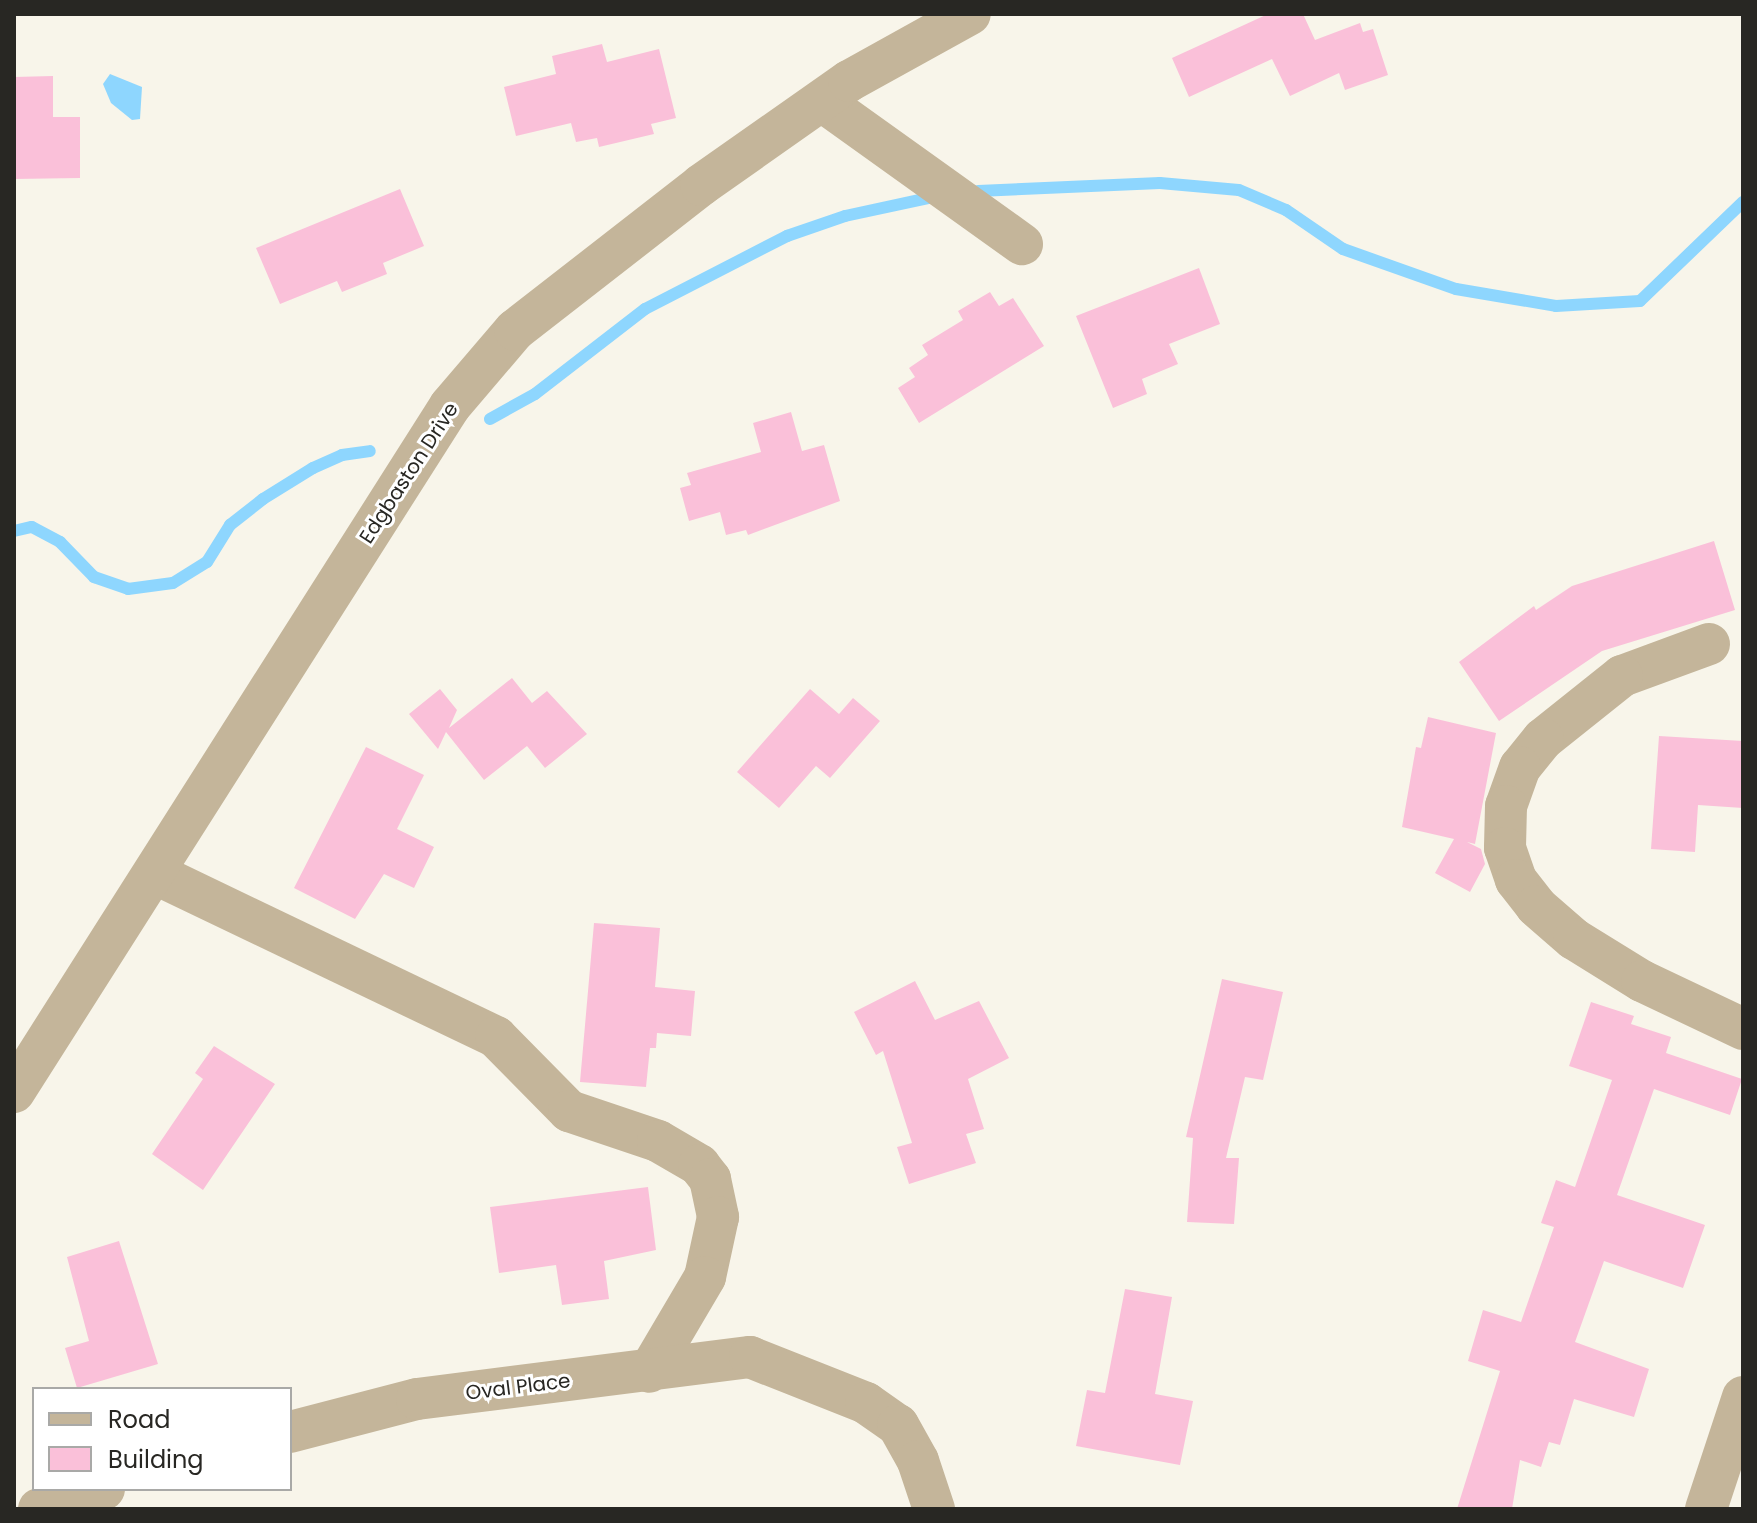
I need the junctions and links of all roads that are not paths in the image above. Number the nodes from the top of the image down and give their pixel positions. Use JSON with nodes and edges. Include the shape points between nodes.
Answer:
{"nodes":[{"id":1,"x":970,"y":14,"type":"edge"},
{"id":2,"x":822,"y":101,"type":"junction"},
{"id":3,"x":1022,"y":244,"type":"dead end"},
{"id":4,"x":1709,"y":644,"type":"dead end"},
{"id":5,"x":156,"y":874,"type":"junction"},
{"id":6,"x":1743,"y":1029,"type":"edge"},
{"id":7,"x":14,"y":1092,"type":"edge"},
{"id":8,"x":649,"y":1372,"type":"junction"},
{"id":9,"x":1743,"y":1397,"type":"edge"},
{"id":10,"x":292,"y":1431,"type":"edge"},
{"id":11,"x":98,"y":1491,"type":"edge"},
{"id":12,"x":39,"y":1509,"type":"edge"},
{"id":13,"x":934,"y":1509,"type":"edge"},
{"id":14,"x":1706,"y":1509,"type":"edge"}],
"edges":[{"from":1,"to":2,"type":"street","name":"Edgbaston Drive"},
{"from":2,"to":3,"type":"street"},
{"from":2,"to":5,"type":"street","name":"Edgbaston Drive","via":[[601,260],[506,341],[450,406]]},
{"from":4,"to":6,"type":"street","via":[[1622,676],[1543,739],[1520,767],[1510,793],[1505,848],[1516,880],[1574,939],[1642,981]]},
{"from":5,"to":7,"type":"street","name":"Edgbaston Drive"},
{"from":5,"to":8,"type":"street","via":[[496,1037],[569,1111],[658,1141],[699,1165],[710,1179],[718,1217],[705,1277]]},
{"from":8,"to":10,"type":"street","name":"Oval Place","via":[[417,1399]]},
{"from":8,"to":13,"type":"street","name":"Oval Place","via":[[750,1357],[866,1403],[898,1425],[910,1442]]},
{"from":9,"to":14,"type":"street"},
{"from":11,"to":12,"type":"street"}]}
